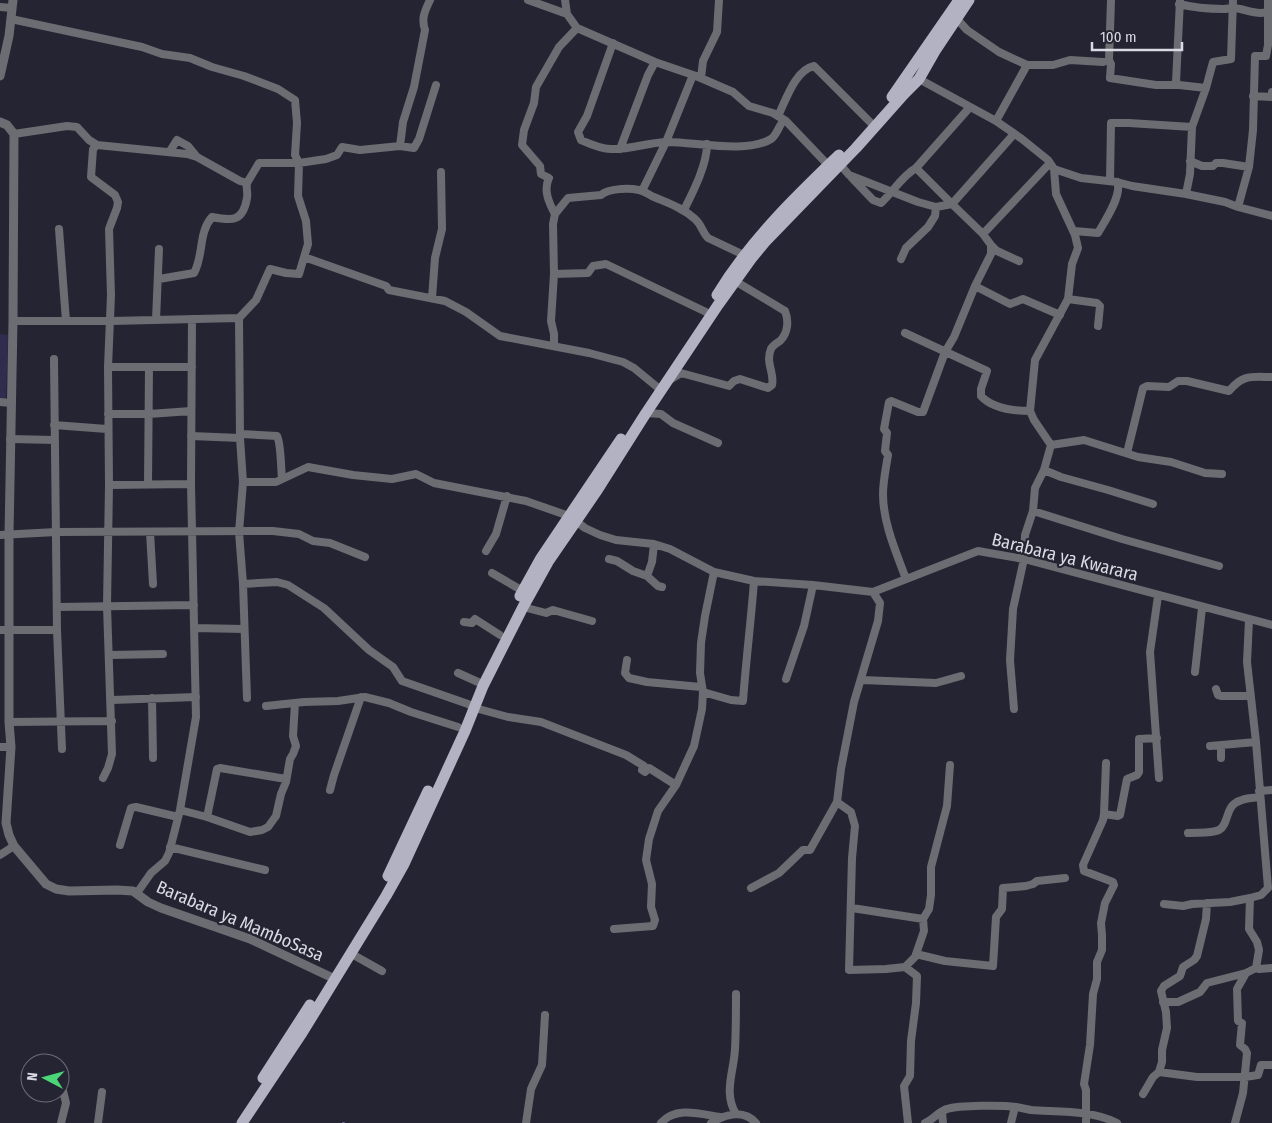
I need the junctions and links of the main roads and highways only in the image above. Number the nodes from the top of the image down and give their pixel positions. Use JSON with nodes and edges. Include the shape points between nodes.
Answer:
{"nodes":[{"id":1,"x":959,"y":0,"type":"edge"},
{"id":2,"x":969,"y":0,"type":"edge"},
{"id":3,"x":835,"y":163,"type":"junction"},
{"id":4,"x":659,"y":388,"type":"junction"},
{"id":5,"x":572,"y":519,"type":"junction"},
{"id":6,"x":536,"y":575,"type":"junction"},
{"id":7,"x":472,"y":706,"type":"junction"},
{"id":8,"x":332,"y":978,"type":"junction"},
{"id":9,"x":233,"y":1123,"type":"edge"},
{"id":10,"x":242,"y":1123,"type":"edge"}],
"edges":[{"from":1,"to":3,"type":"main road","via":[[902,84]]},
{"from":2,"to":3,"type":"main road","via":[[919,79]]},
{"from":3,"to":4,"type":"main road","via":[[765,242],[669,380]]},
{"from":3,"to":4,"type":"main road","via":[[772,221],[744,255]]},
{"from":4,"to":5,"type":"main road","via":[[646,413]]},
{"from":4,"to":5,"type":"main road","via":[[580,502]]},
{"from":5,"to":6,"type":"main road"},
{"from":6,"to":7,"type":"main road"},
{"from":6,"to":7,"type":"main road","via":[[523,591],[500,635],[478,682]]},
{"from":7,"to":8,"type":"main road","via":[[458,728],[393,868]]},
{"from":7,"to":8,"type":"main road","via":[[404,864]]},
{"from":8,"to":9,"type":"main road"},
{"from":8,"to":10,"type":"main road"}]}
